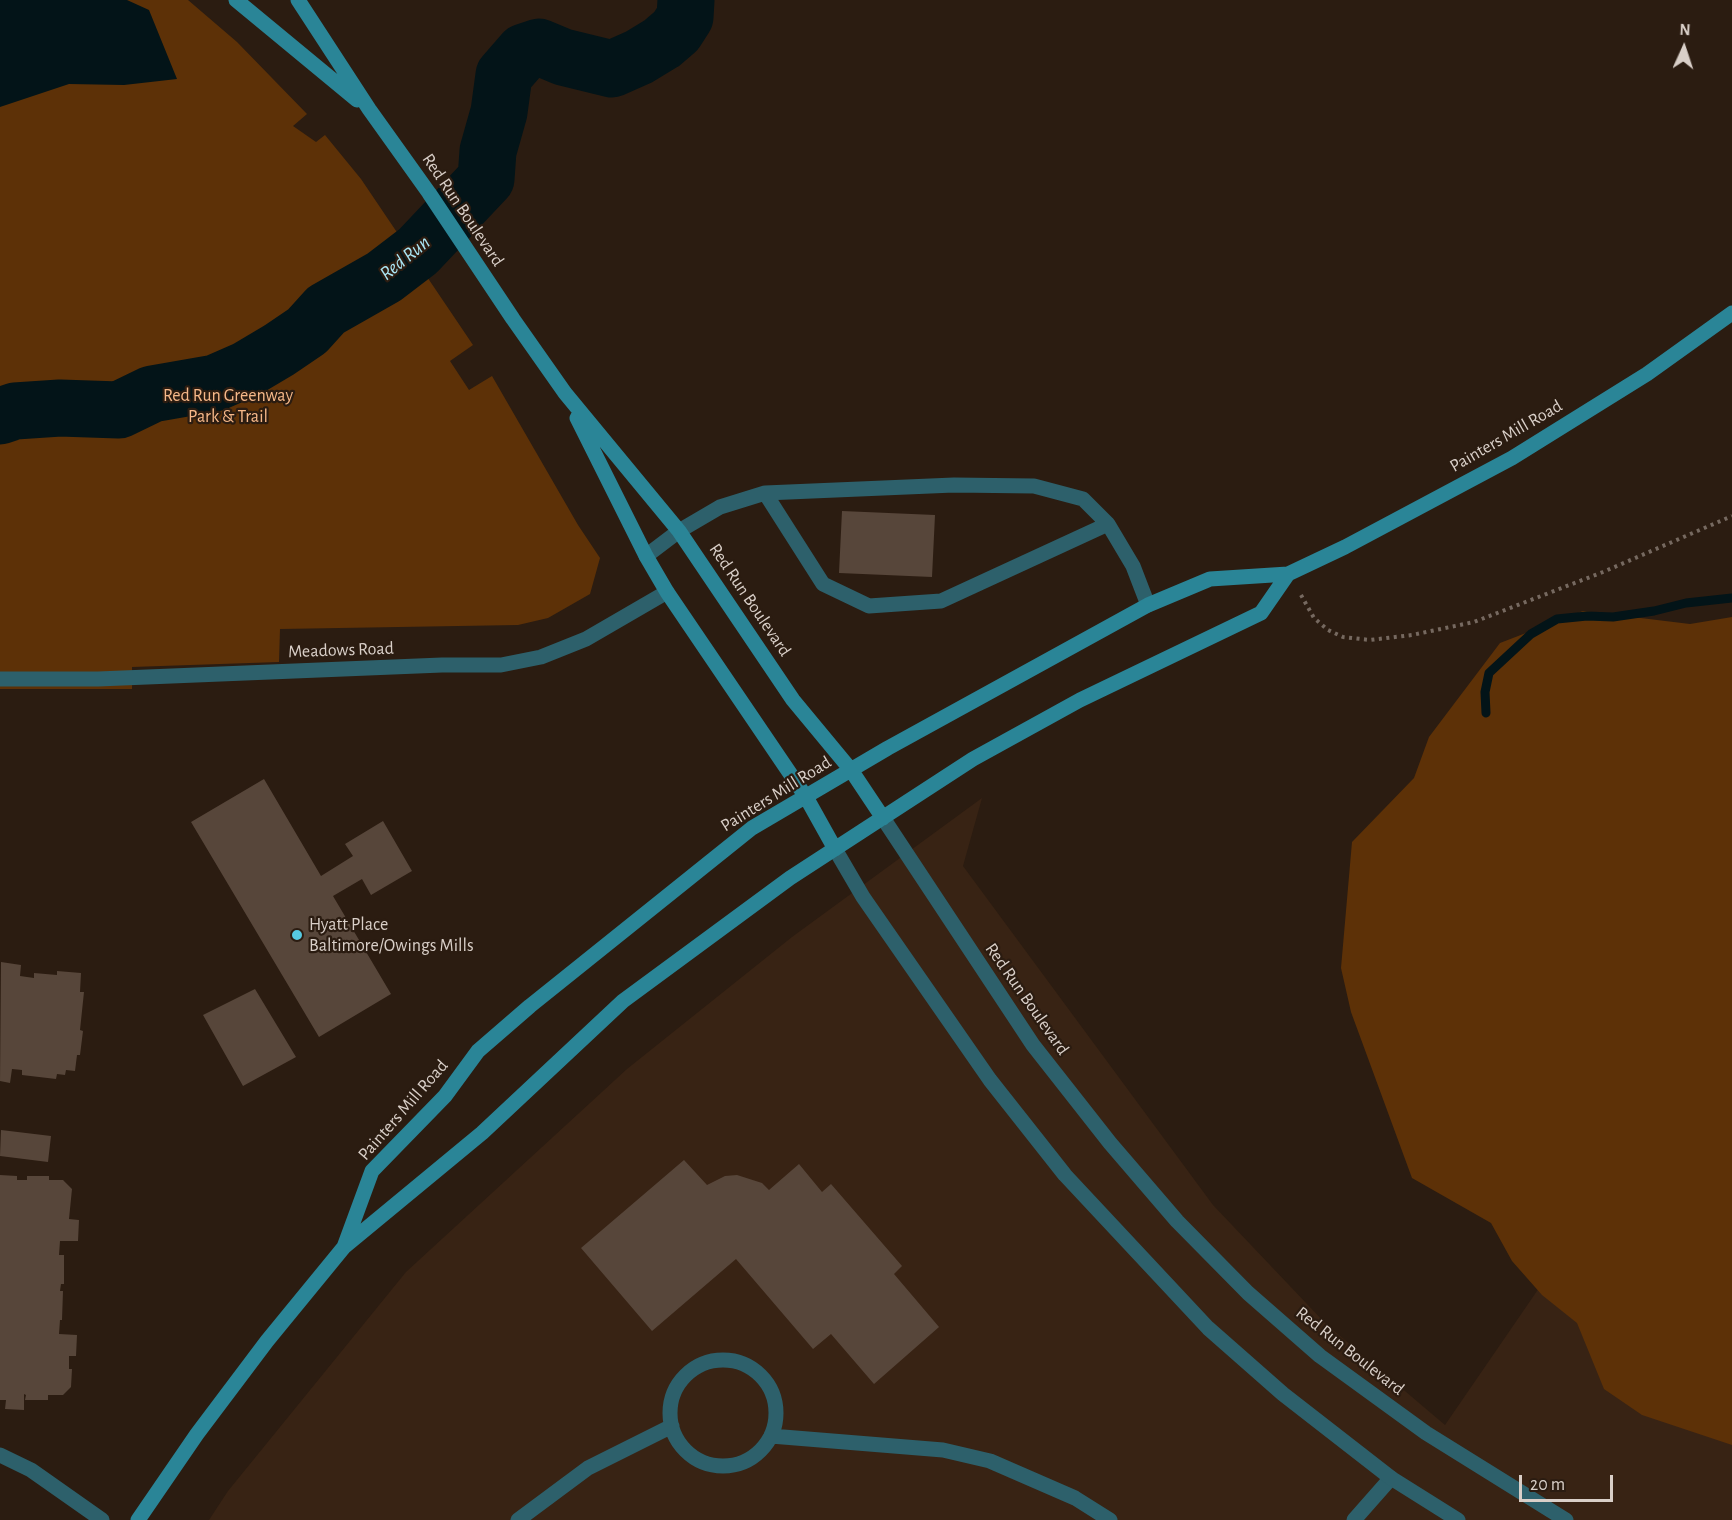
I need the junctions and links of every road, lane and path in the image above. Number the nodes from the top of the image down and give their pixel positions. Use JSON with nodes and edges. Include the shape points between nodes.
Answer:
{"nodes":[{"id":1,"x":236,"y":0,"type":"edge"},
{"id":2,"x":298,"y":0,"type":"edge"},
{"id":3,"x":369,"y":109,"type":"junction"},
{"id":4,"x":1732,"y":313,"type":"edge"},
{"id":5,"x":565,"y":393,"type":"junction"},
{"id":6,"x":765,"y":493,"type":"junction"},
{"id":7,"x":1732,"y":516,"type":"edge"},
{"id":8,"x":1108,"y":524,"type":"junction"},
{"id":9,"x":679,"y":531,"type":"junction"},
{"id":10,"x":646,"y":556,"type":"junction"},
{"id":11,"x":1288,"y":574,"type":"junction"},
{"id":12,"x":667,"y":592,"type":"junction"},
{"id":13,"x":1148,"y":605,"type":"junction"},
{"id":14,"x":0,"y":679,"type":"edge"},
{"id":15,"x":851,"y":770,"type":"junction"},
{"id":16,"x":806,"y":796,"type":"junction"},
{"id":17,"x":883,"y":818,"type":"junction"},
{"id":18,"x":835,"y":849,"type":"junction"},
{"id":19,"x":344,"y":1246,"type":"junction"},
{"id":20,"x":672,"y":1426,"type":"junction"},
{"id":21,"x":771,"y":1436,"type":"junction"},
{"id":22,"x":0,"y":1455,"type":"edge"},
{"id":23,"x":1391,"y":1478,"type":"junction"},
{"id":24,"x":102,"y":1520,"type":"edge"},
{"id":25,"x":138,"y":1520,"type":"edge"},
{"id":26,"x":518,"y":1520,"type":"edge"},
{"id":27,"x":1110,"y":1520,"type":"edge"},
{"id":28,"x":1354,"y":1520,"type":"edge"},
{"id":29,"x":1458,"y":1520,"type":"edge"},
{"id":30,"x":1566,"y":1520,"type":"edge"}],
"edges":[{"from":1,"to":3,"type":"main road","name":"Red Run Boulevard"},
{"from":2,"to":3,"type":"main road","name":"Red Run Boulevard"},
{"from":3,"to":5,"type":"main road","name":"Red Run Boulevard"},
{"from":4,"to":11,"type":"main road","name":"Painters Mill Road","via":[[1647,374],[1512,458]]},
{"from":5,"to":9,"type":"main road","name":"Red Run Boulevard"},
{"from":5,"to":10,"type":"main road","name":"Red Run Boulevard"},
{"from":6,"to":8,"type":"street","via":[[954,485],[1034,486],[1083,499]]},
{"from":6,"to":8,"type":"street","via":[[823,584],[869,606],[940,601]]},
{"from":6,"to":9,"type":"street","via":[[720,507]]},
{"from":7,"to":11,"type":"path","via":[[1474,622],[1412,635],[1370,640],[1343,637],[1328,630],[1314,618]]},
{"from":8,"to":13,"type":"street","via":[[1133,566]]},
{"from":9,"to":10,"type":"street"},
{"from":9,"to":15,"type":"main road","name":"Red Run Boulevard","via":[[793,700]]},
{"from":10,"to":12,"type":"main road","name":"Red Run Boulevard"},
{"from":11,"to":13,"type":"main road","name":"Painters Mill Road","via":[[1210,579]]},
{"from":11,"to":17,"type":"main road","name":"Painters Mill Road","via":[[1261,613],[1080,700],[973,759]]},
{"from":12,"to":14,"type":"street","name":"Meadows Road","via":[[586,639],[541,657],[501,665],[98,680]]},
{"from":12,"to":16,"type":"main road","name":"Red Run Boulevard"},
{"from":13,"to":15,"type":"main road","name":"Painters Mill Road"},
{"from":15,"to":16,"type":"main road","name":"Painters Mill Road"},
{"from":15,"to":17,"type":"main road","name":"Red Run Boulevard"},
{"from":16,"to":18,"type":"main road","name":"Red Run Boulevard"},
{"from":16,"to":19,"type":"main road","name":"Painters Mill Road","via":[[752,828],[478,1051],[445,1096],[372,1171]]},
{"from":17,"to":18,"type":"main road","name":"Painters Mill Road"},
{"from":17,"to":30,"type":"street","name":"Red Run Boulevard","via":[[1033,1045],[1177,1221],[1248,1293],[1320,1356],[1425,1433]]},
{"from":18,"to":19,"type":"main road","name":"Painters Mill Road","via":[[623,1001],[482,1132]]},
{"from":18,"to":23,"type":"street","name":"Red Run Boulevard","via":[[863,897],[990,1080],[1065,1175],[1208,1328],[1283,1394]]},
{"from":19,"to":25,"type":"main road","name":"Painters Mill Road","via":[[260,1350]]},
{"from":20,"to":21,"type":"street","via":[[689,1453],[719,1465],[750,1459]]},
{"from":20,"to":21,"type":"street","via":[[672,1401],[683,1378],[696,1367],[729,1360],[745,1364],[770,1387],[776,1404]]},
{"from":20,"to":26,"type":"street","via":[[588,1468]]},
{"from":21,"to":27,"type":"street","via":[[943,1450],[990,1461],[1075,1498]]},
{"from":22,"to":24,"type":"street","via":[[32,1470]]},
{"from":23,"to":28,"type":"street"},
{"from":23,"to":29,"type":"street","name":"Red Run Boulevard"}]}
